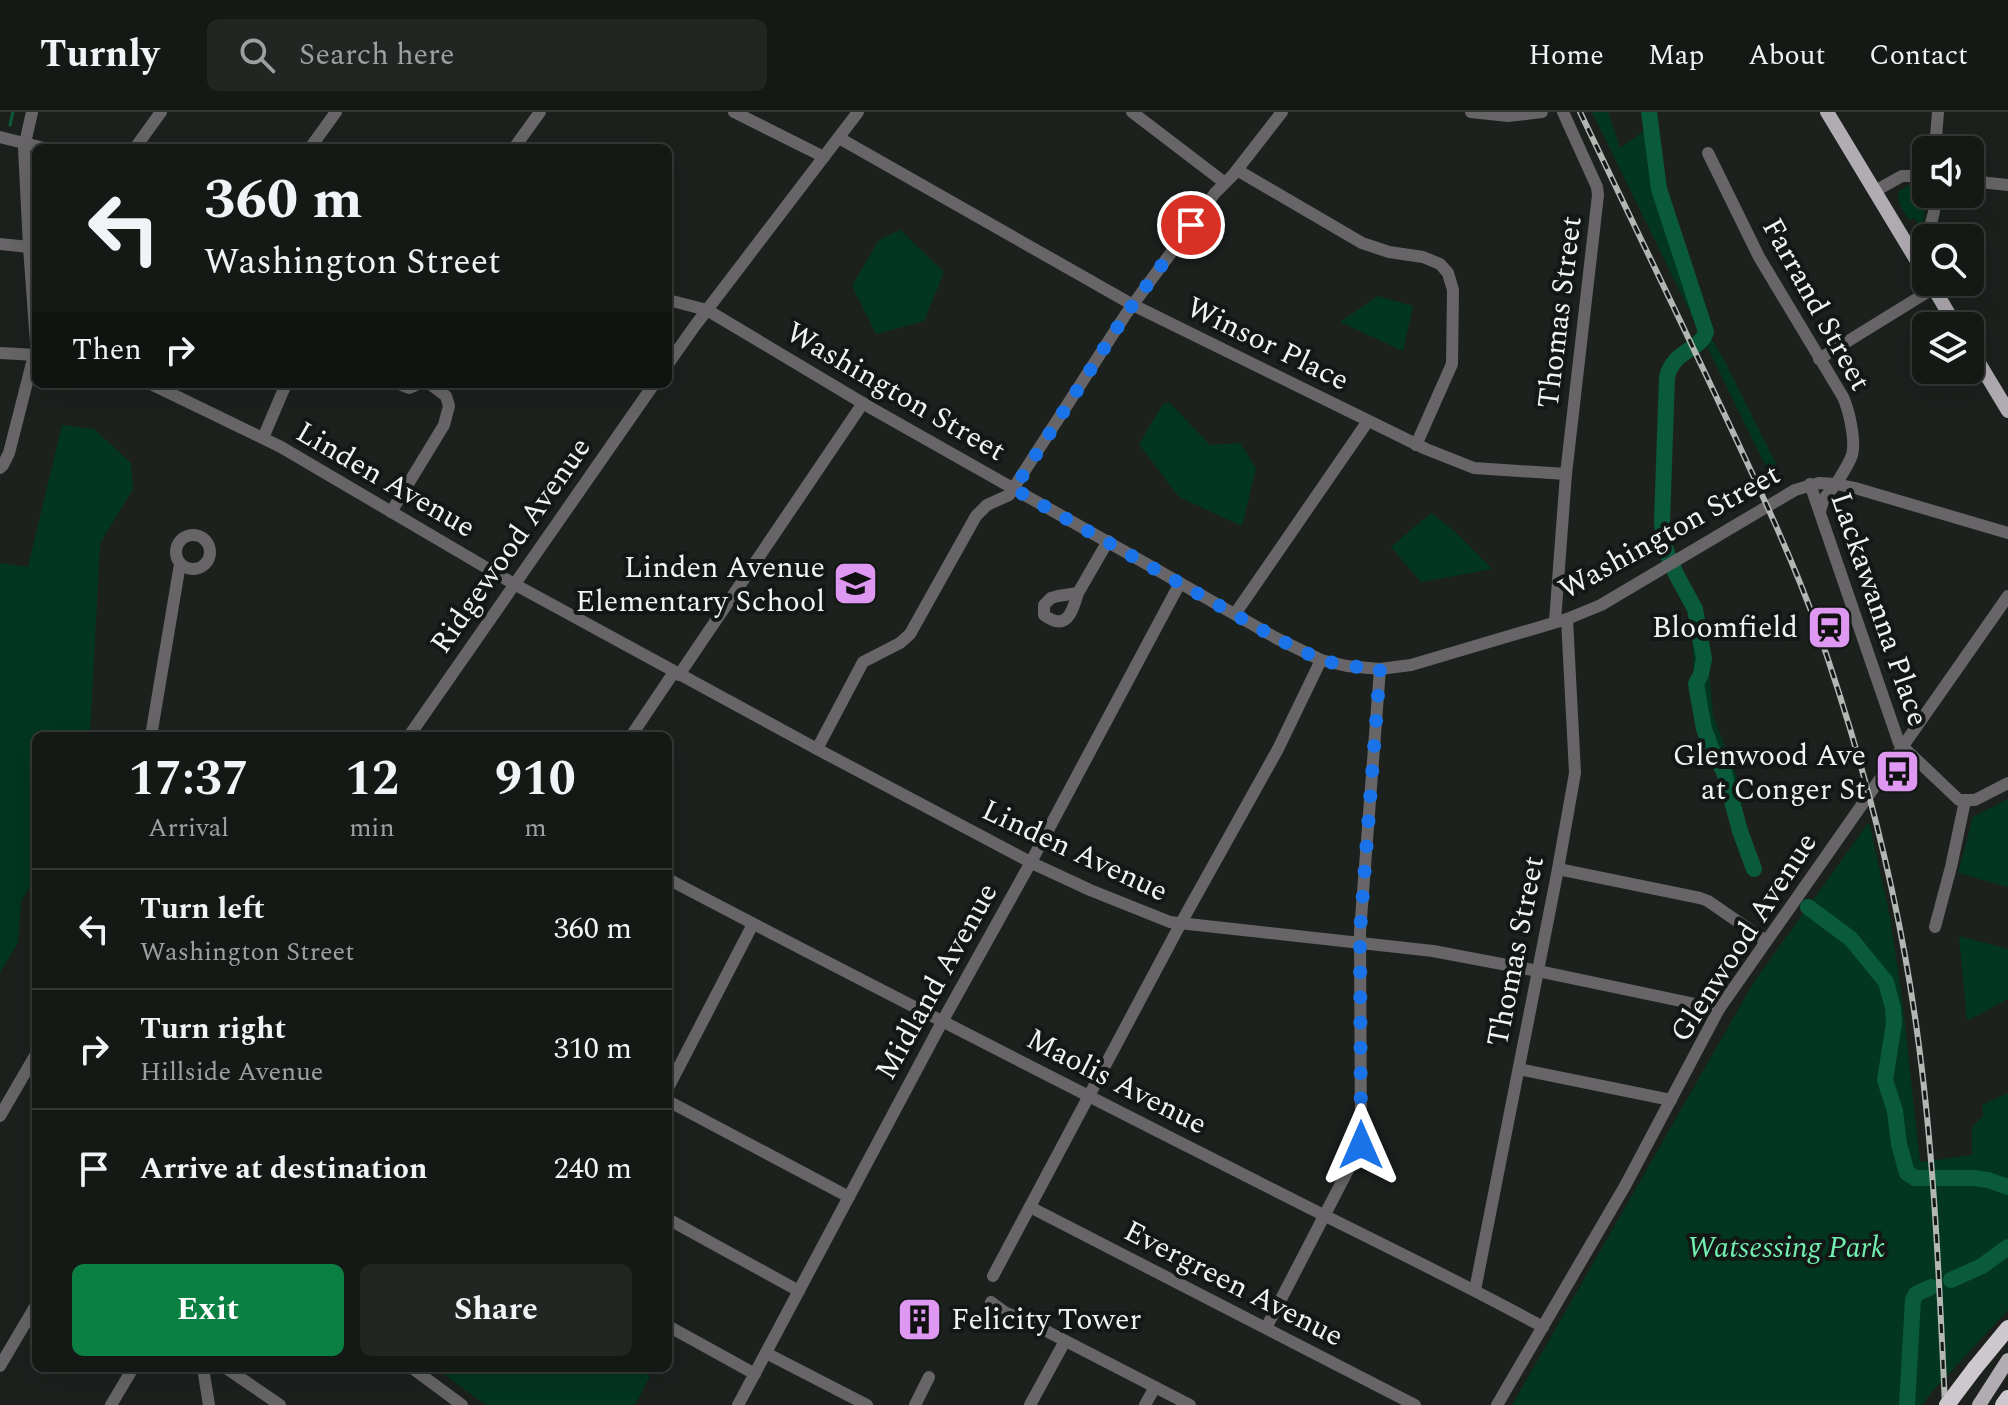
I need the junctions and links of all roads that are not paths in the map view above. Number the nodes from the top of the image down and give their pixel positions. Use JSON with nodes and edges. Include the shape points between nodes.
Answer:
{"nodes":[{"id":1,"x":32,"y":112,"type":"edge"},
{"id":2,"x":161,"y":112,"type":"edge"},
{"id":3,"x":336,"y":112,"type":"edge"},
{"id":4,"x":540,"y":112,"type":"edge"},
{"id":5,"x":734,"y":112,"type":"edge"},
{"id":6,"x":858,"y":112,"type":"edge"},
{"id":7,"x":1132,"y":112,"type":"edge"},
{"id":8,"x":1282,"y":112,"type":"edge"},
{"id":9,"x":1471,"y":112,"type":"edge"},
{"id":10,"x":1542,"y":112,"type":"edge"},
{"id":11,"x":1563,"y":112,"type":"edge"},
{"id":12,"x":1827,"y":112,"type":"edge"},
{"id":13,"x":1938,"y":112,"type":"edge"},
{"id":14,"x":1936,"y":136,"type":"edge"},
{"id":15,"x":0,"y":137,"type":"edge"},
{"id":16,"x":839,"y":138,"type":"junction"},
{"id":17,"x":25,"y":143,"type":"junction"},
{"id":18,"x":138,"y":144,"type":"edge"},
{"id":19,"x":313,"y":144,"type":"edge"},
{"id":20,"x":517,"y":144,"type":"edge"},
{"id":21,"x":32,"y":145,"type":"edge"},
{"id":22,"x":1708,"y":153,"type":"dead end"},
{"id":23,"x":824,"y":157,"type":"junction"},
{"id":24,"x":1237,"y":170,"type":"junction"},
{"id":25,"x":1912,"y":176,"type":"edge"},
{"id":26,"x":1984,"y":182,"type":"edge"},
{"id":27,"x":1225,"y":183,"type":"junction"},
{"id":28,"x":2008,"y":185,"type":"edge"},
{"id":29,"x":1875,"y":191,"type":"junction"},
{"id":30,"x":0,"y":244,"type":"edge"},
{"id":31,"x":29,"y":247,"type":"junction"},
{"id":32,"x":1912,"y":252,"type":"edge"},
{"id":33,"x":1912,"y":294,"type":"edge"},
{"id":34,"x":32,"y":299,"type":"edge"},
{"id":35,"x":672,"y":301,"type":"edge"},
{"id":36,"x":1133,"y":305,"type":"junction"},
{"id":37,"x":707,"y":310,"type":"junction"},
{"id":38,"x":32,"y":351,"type":"edge"},
{"id":39,"x":0,"y":353,"type":"edge"},
{"id":40,"x":672,"y":358,"type":"edge"},
{"id":41,"x":1819,"y":359,"type":"junction"},
{"id":42,"x":32,"y":363,"type":"edge"},
{"id":43,"x":1984,"y":371,"type":"edge"},
{"id":44,"x":169,"y":388,"type":"edge"},
{"id":45,"x":284,"y":388,"type":"edge"},
{"id":46,"x":435,"y":388,"type":"edge"},
{"id":47,"x":651,"y":388,"type":"edge"},
{"id":48,"x":863,"y":403,"type":"junction"},
{"id":49,"x":2008,"y":411,"type":"edge"},
{"id":50,"x":1368,"y":421,"type":"junction"},
{"id":51,"x":263,"y":438,"type":"junction"},
{"id":52,"x":1416,"y":445,"type":"junction"},
{"id":53,"x":0,"y":468,"type":"edge"},
{"id":54,"x":1566,"y":474,"type":"junction"},
{"id":55,"x":1810,"y":484,"type":"junction"},
{"id":56,"x":1836,"y":484,"type":"junction"},
{"id":57,"x":1014,"y":489,"type":"junction"},
{"id":58,"x":391,"y":512,"type":"junction"},
{"id":59,"x":1820,"y":513,"type":"junction"},
{"id":60,"x":2008,"y":533,"type":"edge"},
{"id":61,"x":1108,"y":541,"type":"junction"},
{"id":62,"x":180,"y":564,"type":"dead end"},
{"id":63,"x":1180,"y":583,"type":"junction"},
{"id":64,"x":514,"y":584,"type":"junction"},
{"id":65,"x":1078,"y":593,"type":"dead end"},
{"id":66,"x":2008,"y":596,"type":"edge"},
{"id":67,"x":1235,"y":614,"type":"junction"},
{"id":68,"x":1561,"y":620,"type":"junction"},
{"id":69,"x":1321,"y":660,"type":"junction"},
{"id":70,"x":1380,"y":669,"type":"junction"},
{"id":71,"x":677,"y":673,"type":"junction"},
{"id":72,"x":152,"y":732,"type":"edge"},
{"id":73,"x":412,"y":732,"type":"edge"},
{"id":74,"x":634,"y":732,"type":"edge"},
{"id":75,"x":817,"y":749,"type":"junction"},
{"id":76,"x":1903,"y":749,"type":"junction"},
{"id":77,"x":2008,"y":783,"type":"edge"},
{"id":78,"x":1965,"y":801,"type":"junction"},
{"id":79,"x":1031,"y":862,"type":"junction"},
{"id":80,"x":1558,"y":869,"type":"junction"},
{"id":81,"x":672,"y":881,"type":"edge"},
{"id":82,"x":1181,"y":923,"type":"junction"},
{"id":83,"x":753,"y":924,"type":"junction"},
{"id":84,"x":1935,"y":927,"type":"dead end"},
{"id":85,"x":1766,"y":941,"type":"junction"},
{"id":86,"x":1360,"y":943,"type":"junction"},
{"id":87,"x":1538,"y":971,"type":"junction"},
{"id":88,"x":1719,"y":1009,"type":"junction"},
{"id":89,"x":942,"y":1022,"type":"junction"},
{"id":90,"x":32,"y":1061,"type":"edge"},
{"id":91,"x":1519,"y":1069,"type":"junction"},
{"id":92,"x":672,"y":1080,"type":"edge"},
{"id":93,"x":1089,"y":1096,"type":"junction"},
{"id":94,"x":1671,"y":1100,"type":"junction"},
{"id":95,"x":672,"y":1103,"type":"edge"},
{"id":96,"x":0,"y":1116,"type":"edge"},
{"id":97,"x":849,"y":1197,"type":"junction"},
{"id":98,"x":1030,"y":1207,"type":"junction"},
{"id":99,"x":1323,"y":1215,"type":"junction"},
{"id":100,"x":672,"y":1221,"type":"edge"},
{"id":101,"x":993,"y":1276,"type":"dead end"},
{"id":102,"x":1475,"y":1290,"type":"junction"},
{"id":103,"x":799,"y":1291,"type":"junction"},
{"id":104,"x":991,"y":1302,"type":"dead end"},
{"id":105,"x":32,"y":1312,"type":"edge"},
{"id":106,"x":1543,"y":1327,"type":"junction"},
{"id":107,"x":672,"y":1328,"type":"edge"},
{"id":108,"x":1266,"y":1328,"type":"junction"},
{"id":109,"x":2008,"y":1328,"type":"edge"},
{"id":110,"x":1065,"y":1341,"type":"junction"},
{"id":111,"x":766,"y":1353,"type":"junction"},
{"id":112,"x":2008,"y":1360,"type":"edge"},
{"id":113,"x":0,"y":1366,"type":"edge"},
{"id":114,"x":131,"y":1372,"type":"edge"},
{"id":115,"x":204,"y":1372,"type":"edge"},
{"id":116,"x":232,"y":1372,"type":"edge"},
{"id":117,"x":417,"y":1372,"type":"edge"},
{"id":118,"x":755,"y":1374,"type":"junction"},
{"id":119,"x":929,"y":1377,"type":"dead end"},
{"id":120,"x":1155,"y":1387,"type":"junction"},
{"id":121,"x":2008,"y":1398,"type":"edge"},
{"id":122,"x":111,"y":1405,"type":"edge"},
{"id":123,"x":209,"y":1405,"type":"edge"},
{"id":124,"x":280,"y":1405,"type":"edge"},
{"id":125,"x":462,"y":1405,"type":"edge"},
{"id":126,"x":738,"y":1405,"type":"edge"},
{"id":127,"x":867,"y":1405,"type":"edge"},
{"id":128,"x":915,"y":1405,"type":"edge"},
{"id":129,"x":1030,"y":1405,"type":"edge"},
{"id":130,"x":1145,"y":1405,"type":"edge"},
{"id":131,"x":1190,"y":1405,"type":"edge"},
{"id":132,"x":1415,"y":1405,"type":"edge"},
{"id":133,"x":1497,"y":1405,"type":"edge"},
{"id":134,"x":1947,"y":1405,"type":"edge"},
{"id":135,"x":1979,"y":1405,"type":"edge"},
{"id":136,"x":2003,"y":1405,"type":"edge"}],
"edges":[{"from":1,"to":17,"type":"street"},
{"from":2,"to":18,"type":"street"},
{"from":3,"to":19,"type":"street"},
{"from":4,"to":20,"type":"street"},
{"from":5,"to":23,"type":"street"},
{"from":6,"to":16,"type":"street"},
{"from":7,"to":27,"type":"street"},
{"from":8,"to":24,"type":"street"},
{"from":9,"to":10,"type":"street"},
{"from":11,"to":54,"type":"street","name":"Thomas Street","via":[[1598,195]]},
{"from":12,"to":29,"type":"main road"},
{"from":13,"to":14,"type":"street"},
{"from":15,"to":17,"type":"street"},
{"from":16,"to":23,"type":"street"},
{"from":16,"to":36,"type":"street","name":"Winsor Place"},
{"from":17,"to":21,"type":"street"},
{"from":17,"to":31,"type":"street"},
{"from":22,"to":41,"type":"street","name":"Farrand Street","via":[[1759,257]]},
{"from":23,"to":37,"type":"street"},
{"from":24,"to":27,"type":"street"},
{"from":24,"to":52,"type":"street","via":[[1362,243],[1423,257],[1448,273],[1453,290],[1452,364]]},
{"from":25,"to":29,"type":"street"},
{"from":26,"to":28,"type":"street"},
{"from":27,"to":36,"type":"street"},
{"from":29,"to":32,"type":"main road"},
{"from":30,"to":31,"type":"street"},
{"from":31,"to":34,"type":"street"},
{"from":33,"to":41,"type":"street"},
{"from":35,"to":37,"type":"street","name":"Washington Street"},
{"from":36,"to":50,"type":"street","name":"Winsor Place"},
{"from":36,"to":57,"type":"street"},
{"from":37,"to":40,"type":"street"},
{"from":37,"to":48,"type":"street","name":"Washington Street"},
{"from":38,"to":39,"type":"street"},
{"from":41,"to":56,"type":"street","name":"Farrand Street","via":[[1845,402],[1853,443]]},
{"from":42,"to":53,"type":"street","via":[[9,453]]},
{"from":43,"to":49,"type":"main road"},
{"from":44,"to":51,"type":"street","name":"Linden Avenue"},
{"from":45,"to":51,"type":"street"},
{"from":46,"to":58,"type":"street","via":[[449,406],[444,425]]},
{"from":47,"to":64,"type":"street","name":"Ridgewood Avenue"},
{"from":48,"to":57,"type":"street","name":"Washington Street"},
{"from":48,"to":71,"type":"street"},
{"from":50,"to":52,"type":"street","name":"Winsor Place"},
{"from":50,"to":67,"type":"street"},
{"from":51,"to":58,"type":"street","name":"Linden Avenue"},
{"from":52,"to":54,"type":"street","name":"Winsor Place","via":[[1474,468]]},
{"from":54,"to":68,"type":"street","name":"Thomas Street"},
{"from":55,"to":56,"type":"street","name":"Washington Street"},
{"from":55,"to":59,"type":"street","name":"Lackawanna Place"},
{"from":55,"to":68,"type":"street","name":"Washington Street","via":[[1601,605]]},
{"from":56,"to":59,"type":"street","name":"Washington Street","via":[[1827,492]]},
{"from":56,"to":60,"type":"street","name":"Washington Street"},
{"from":57,"to":61,"type":"street","name":"Washington Street"},
{"from":57,"to":75,"type":"street","via":[[976,516],[910,634],[863,662]]},
{"from":58,"to":64,"type":"street","name":"Linden Avenue"},
{"from":59,"to":76,"type":"street","name":"Lackawanna Place"},
{"from":61,"to":63,"type":"street","name":"Washington Street"},
{"from":61,"to":65,"type":"street"},
{"from":62,"to":72,"type":"street"},
{"from":63,"to":67,"type":"street","name":"Washington Street"},
{"from":63,"to":79,"type":"street","name":"Midland Avenue"},
{"from":64,"to":71,"type":"street","name":"Linden Avenue"},
{"from":64,"to":73,"type":"street","name":"Ridgewood Avenue"},
{"from":66,"to":76,"type":"street","name":"Glenwood Avenue"},
{"from":67,"to":69,"type":"street","name":"Washington Street"},
{"from":68,"to":70,"type":"street","name":"Washington Street","via":[[1411,665]]},
{"from":68,"to":80,"type":"street","name":"Thomas Street","via":[[1575,773]]},
{"from":69,"to":70,"type":"street","name":"Washington Street"},
{"from":69,"to":82,"type":"street"},
{"from":70,"to":86,"type":"street"},
{"from":71,"to":74,"type":"street"},
{"from":71,"to":75,"type":"street","name":"Linden Avenue"},
{"from":75,"to":79,"type":"street","name":"Linden Avenue"},
{"from":76,"to":78,"type":"street"},
{"from":76,"to":85,"type":"street","name":"Glenwood Avenue"},
{"from":77,"to":78,"type":"street"},
{"from":78,"to":84,"type":"street"},
{"from":79,"to":82,"type":"street","name":"Linden Avenue"},
{"from":79,"to":89,"type":"street","name":"Midland Avenue"},
{"from":80,"to":85,"type":"street","via":[[1703,899]]},
{"from":80,"to":87,"type":"street","name":"Thomas Street"},
{"from":81,"to":83,"type":"street","name":"Maolis Avenue"},
{"from":82,"to":86,"type":"street","name":"Linden Avenue"},
{"from":82,"to":93,"type":"street"},
{"from":83,"to":89,"type":"street","name":"Maolis Avenue"},
{"from":83,"to":92,"type":"street"},
{"from":85,"to":88,"type":"street","name":"Glenwood Avenue"},
{"from":86,"to":87,"type":"street","name":"Linden Avenue"},
{"from":86,"to":99,"type":"street","via":[[1361,1145]]},
{"from":87,"to":88,"type":"street","name":"Linden Avenue"},
{"from":87,"to":91,"type":"street","name":"Thomas Street"},
{"from":88,"to":94,"type":"street","name":"Glenwood Avenue"},
{"from":89,"to":93,"type":"street","name":"Maolis Avenue"},
{"from":89,"to":97,"type":"street","name":"Midland Avenue"},
{"from":90,"to":96,"type":"street"},
{"from":91,"to":94,"type":"street"},
{"from":91,"to":102,"type":"street","name":"Thomas Street"},
{"from":93,"to":98,"type":"street"},
{"from":93,"to":99,"type":"street","name":"Maolis Avenue"},
{"from":94,"to":106,"type":"street","name":"Glenwood Avenue"},
{"from":95,"to":97,"type":"street"},
{"from":97,"to":103,"type":"street","name":"Midland Avenue"},
{"from":98,"to":101,"type":"street"},
{"from":98,"to":108,"type":"street","name":"Evergreen Avenue"},
{"from":99,"to":102,"type":"street","name":"Maolis Avenue"},
{"from":99,"to":108,"type":"street"},
{"from":100,"to":103,"type":"street"},
{"from":102,"to":106,"type":"street","name":"Maolis Avenue"},
{"from":103,"to":111,"type":"street","name":"Midland Avenue"},
{"from":104,"to":110,"type":"street"},
{"from":105,"to":113,"type":"street"},
{"from":106,"to":133,"type":"street","name":"Glenwood Avenue"},
{"from":107,"to":118,"type":"street"},
{"from":108,"to":132,"type":"street","name":"Evergreen Avenue"},
{"from":109,"to":134,"type":"highway","bridge":true},
{"from":110,"to":120,"type":"street"},
{"from":110,"to":129,"type":"street"},
{"from":111,"to":118,"type":"street","name":"Midland Avenue"},
{"from":111,"to":127,"type":"street"},
{"from":112,"to":135,"type":"main road"},
{"from":114,"to":122,"type":"street"},
{"from":115,"to":123,"type":"street"},
{"from":116,"to":124,"type":"street"},
{"from":117,"to":125,"type":"street"},
{"from":118,"to":126,"type":"street","name":"Midland Avenue"},
{"from":119,"to":128,"type":"street"},
{"from":120,"to":130,"type":"street"},
{"from":120,"to":131,"type":"street"},
{"from":121,"to":136,"type":"highway"}]}
